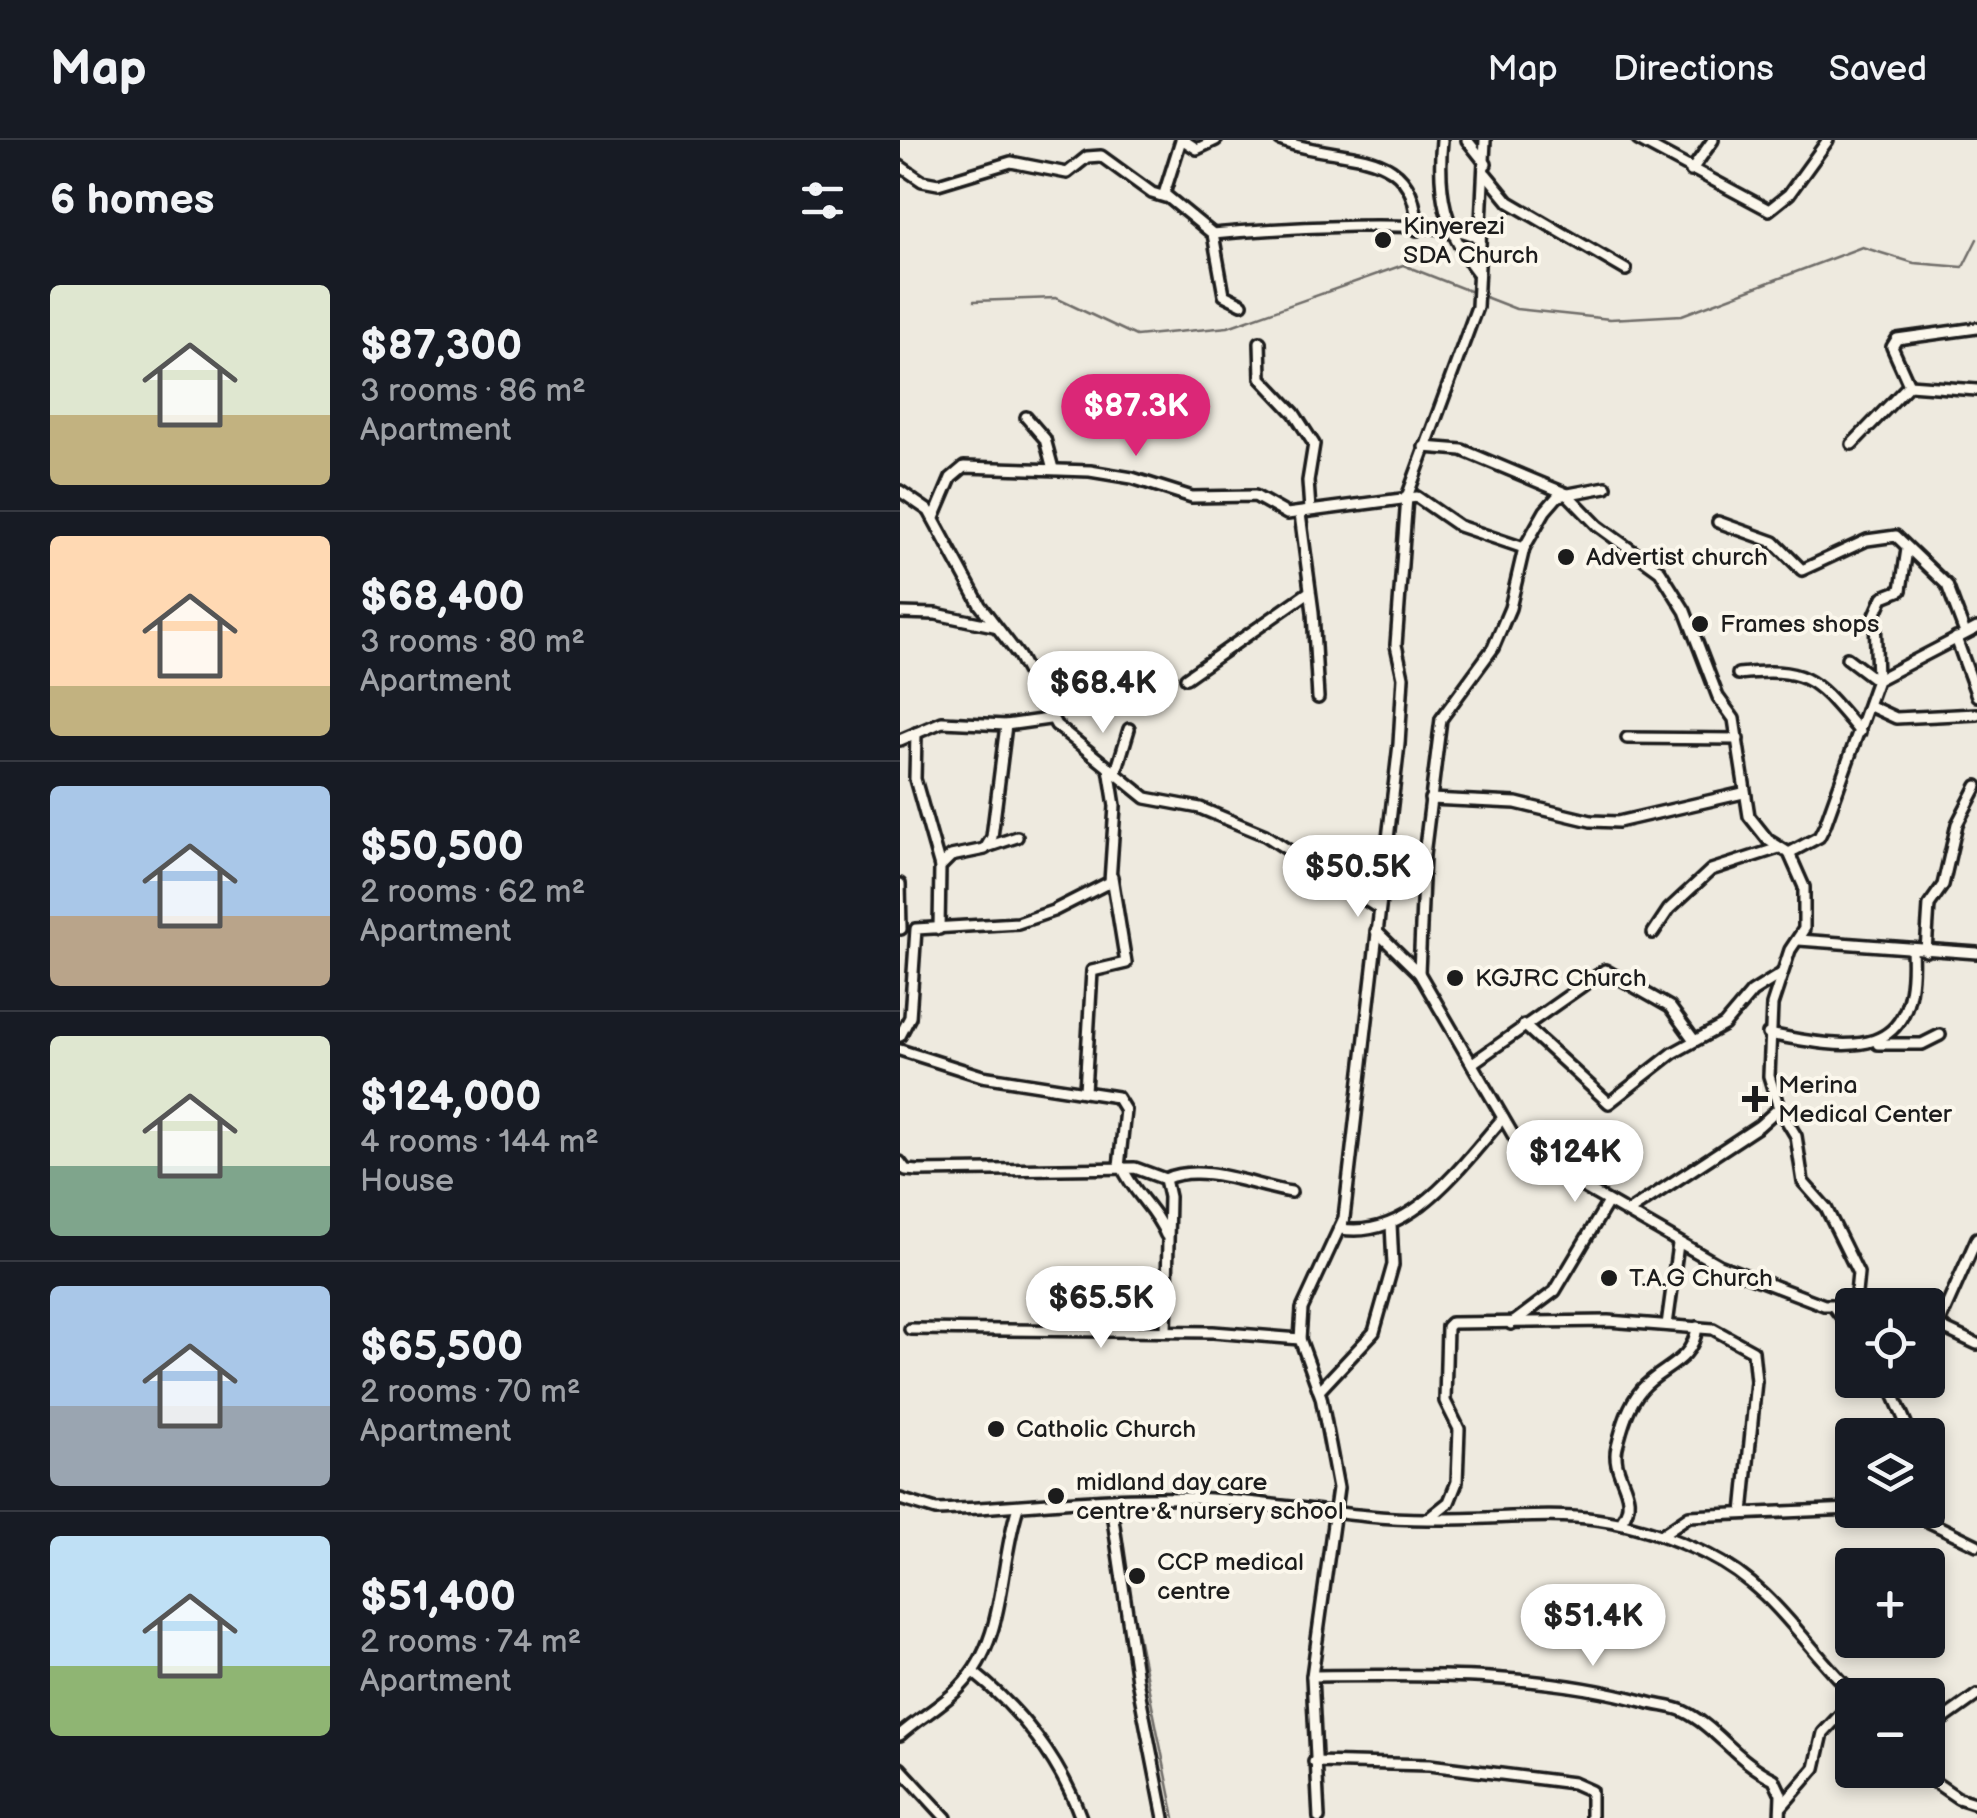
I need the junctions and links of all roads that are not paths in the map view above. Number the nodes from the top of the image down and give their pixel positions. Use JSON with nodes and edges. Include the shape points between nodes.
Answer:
{"nodes":[{"id":1,"x":1182,"y":140,"type":"edge"},
{"id":2,"x":1216,"y":140,"type":"edge"},
{"id":3,"x":1280,"y":140,"type":"edge"},
{"id":4,"x":1442,"y":140,"type":"edge"},
{"id":5,"x":1467,"y":140,"type":"edge"},
{"id":6,"x":1486,"y":140,"type":"edge"},
{"id":7,"x":1638,"y":140,"type":"edge"},
{"id":8,"x":1713,"y":140,"type":"edge"},
{"id":9,"x":1828,"y":140,"type":"edge"},
{"id":10,"x":1296,"y":143,"type":"edge"},
{"id":11,"x":900,"y":166,"type":"edge"},
{"id":12,"x":1486,"y":169,"type":"junction"},
{"id":13,"x":1691,"y":171,"type":"junction"},
{"id":14,"x":1165,"y":197,"type":"junction"},
{"id":15,"x":1417,"y":230,"type":"junction"},
{"id":16,"x":1448,"y":230,"type":"junction"},
{"id":17,"x":1213,"y":234,"type":"junction"},
{"id":18,"x":1480,"y":240,"type":"junction"},
{"id":19,"x":1626,"y":270,"type":"dead end"},
{"id":20,"x":1476,"y":272,"type":"junction"},
{"id":21,"x":1242,"y":304,"type":"dead end"},
{"id":22,"x":1977,"y":328,"type":"edge"},
{"id":23,"x":1260,"y":342,"type":"dead end"},
{"id":24,"x":1909,"y":385,"type":"junction"},
{"id":25,"x":1977,"y":390,"type":"edge"},
{"id":26,"x":1026,"y":417,"type":"dead end"},
{"id":27,"x":1852,"y":444,"type":"dead end"},
{"id":28,"x":1424,"y":447,"type":"junction"},
{"id":29,"x":1053,"y":469,"type":"junction"},
{"id":30,"x":1606,"y":487,"type":"dead end"},
{"id":31,"x":900,"y":491,"type":"edge"},
{"id":32,"x":1567,"y":494,"type":"junction"},
{"id":33,"x":1407,"y":497,"type":"junction"},
{"id":34,"x":1305,"y":512,"type":"junction"},
{"id":35,"x":934,"y":518,"type":"junction"},
{"id":36,"x":1718,"y":522,"type":"dead end"},
{"id":37,"x":1524,"y":548,"type":"junction"},
{"id":38,"x":1907,"y":549,"type":"junction"},
{"id":39,"x":1309,"y":592,"type":"junction"},
{"id":40,"x":900,"y":613,"type":"edge"},
{"id":41,"x":994,"y":626,"type":"junction"},
{"id":42,"x":1977,"y":628,"type":"edge"},
{"id":43,"x":1961,"y":635,"type":"junction"},
{"id":44,"x":1847,"y":658,"type":"dead end"},
{"id":45,"x":1738,"y":674,"type":"dead end"},
{"id":46,"x":1186,"y":678,"type":"dead end"},
{"id":47,"x":1877,"y":680,"type":"junction"},
{"id":48,"x":1977,"y":696,"type":"edge"},
{"id":49,"x":1318,"y":698,"type":"dead end"},
{"id":50,"x":1870,"y":706,"type":"junction"},
{"id":51,"x":1977,"y":714,"type":"edge"},
{"id":52,"x":1049,"y":718,"type":"junction"},
{"id":53,"x":1006,"y":725,"type":"junction"},
{"id":54,"x":1129,"y":729,"type":"dead end"},
{"id":55,"x":1860,"y":732,"type":"junction"},
{"id":56,"x":916,"y":733,"type":"junction"},
{"id":57,"x":1628,"y":738,"type":"dead end"},
{"id":58,"x":1738,"y":739,"type":"junction"},
{"id":59,"x":900,"y":740,"type":"edge"},
{"id":60,"x":1112,"y":769,"type":"junction"},
{"id":61,"x":1977,"y":786,"type":"edge"},
{"id":62,"x":1743,"y":793,"type":"junction"},
{"id":63,"x":1430,"y":799,"type":"junction"},
{"id":64,"x":1017,"y":837,"type":"dead end"},
{"id":65,"x":987,"y":847,"type":"junction"},
{"id":66,"x":1784,"y":850,"type":"junction"},
{"id":67,"x":940,"y":867,"type":"junction"},
{"id":68,"x":1112,"y":877,"type":"junction"},
{"id":69,"x":900,"y":884,"type":"edge"},
{"id":70,"x":1378,"y":908,"type":"junction"},
{"id":71,"x":900,"y":929,"type":"edge"},
{"id":72,"x":939,"y":929,"type":"junction"},
{"id":73,"x":1376,"y":931,"type":"junction"},
{"id":74,"x":914,"y":933,"type":"junction"},
{"id":75,"x":1653,"y":933,"type":"dead end"},
{"id":76,"x":1799,"y":940,"type":"junction"},
{"id":77,"x":1977,"y":943,"type":"edge"},
{"id":78,"x":1912,"y":950,"type":"junction"},
{"id":79,"x":1926,"y":951,"type":"junction"},
{"id":80,"x":1973,"y":953,"type":"edge"},
{"id":81,"x":1420,"y":972,"type":"junction"},
{"id":82,"x":1781,"y":974,"type":"junction"},
{"id":83,"x":900,"y":1010,"type":"edge"},
{"id":84,"x":910,"y":1016,"type":"junction"},
{"id":85,"x":1524,"y":1026,"type":"junction"},
{"id":86,"x":1768,"y":1034,"type":"junction"},
{"id":87,"x":1940,"y":1035,"type":"dead end"},
{"id":88,"x":900,"y":1036,"type":"edge"},
{"id":89,"x":1694,"y":1040,"type":"junction"},
{"id":90,"x":1876,"y":1044,"type":"junction"},
{"id":91,"x":900,"y":1050,"type":"edge"},
{"id":92,"x":1474,"y":1062,"type":"junction"},
{"id":93,"x":1085,"y":1091,"type":"junction"},
{"id":94,"x":1779,"y":1108,"type":"junction"},
{"id":95,"x":1504,"y":1118,"type":"junction"},
{"id":96,"x":900,"y":1162,"type":"edge"},
{"id":97,"x":1120,"y":1167,"type":"junction"},
{"id":98,"x":1165,"y":1179,"type":"junction"},
{"id":99,"x":1291,"y":1192,"type":"dead end"},
{"id":100,"x":1608,"y":1202,"type":"junction"},
{"id":101,"x":1628,"y":1212,"type":"junction"},
{"id":102,"x":1390,"y":1224,"type":"junction"},
{"id":103,"x":1342,"y":1229,"type":"junction"},
{"id":104,"x":1977,"y":1238,"type":"edge"},
{"id":105,"x":1168,"y":1240,"type":"junction"},
{"id":106,"x":1678,"y":1244,"type":"junction"},
{"id":107,"x":1856,"y":1288,"type":"edge"},
{"id":108,"x":1945,"y":1301,"type":"edge"},
{"id":109,"x":1832,"y":1306,"type":"junction"},
{"id":110,"x":1835,"y":1306,"type":"edge"},
{"id":111,"x":1835,"y":1310,"type":"edge"},
{"id":112,"x":1667,"y":1325,"type":"junction"},
{"id":113,"x":1508,"y":1326,"type":"junction"},
{"id":114,"x":1697,"y":1328,"type":"junction"},
{"id":115,"x":910,"y":1329,"type":"dead end"},
{"id":116,"x":1945,"y":1329,"type":"edge"},
{"id":117,"x":1166,"y":1332,"type":"junction"},
{"id":118,"x":1300,"y":1339,"type":"junction"},
{"id":119,"x":1977,"y":1344,"type":"edge"},
{"id":120,"x":1319,"y":1392,"type":"junction"},
{"id":121,"x":1122,"y":1502,"type":"junction"},
{"id":122,"x":901,"y":1503,"type":"edge"},
{"id":123,"x":1018,"y":1507,"type":"junction"},
{"id":124,"x":1835,"y":1510,"type":"edge"},
{"id":125,"x":1335,"y":1514,"type":"junction"},
{"id":126,"x":1743,"y":1514,"type":"junction"},
{"id":127,"x":1427,"y":1519,"type":"junction"},
{"id":128,"x":1622,"y":1520,"type":"junction"},
{"id":129,"x":1944,"y":1528,"type":"edge"},
{"id":130,"x":1661,"y":1535,"type":"junction"},
{"id":131,"x":1972,"y":1544,"type":"edge"},
{"id":132,"x":1977,"y":1554,"type":"edge"},
{"id":133,"x":973,"y":1672,"type":"junction"},
{"id":134,"x":1312,"y":1676,"type":"junction"},
{"id":135,"x":1839,"y":1678,"type":"edge"},
{"id":136,"x":1977,"y":1695,"type":"edge"},
{"id":137,"x":1835,"y":1718,"type":"edge"},
{"id":138,"x":1945,"y":1718,"type":"edge"},
{"id":139,"x":900,"y":1735,"type":"edge"},
{"id":140,"x":1314,"y":1762,"type":"junction"},
{"id":141,"x":900,"y":1768,"type":"edge"},
{"id":142,"x":1943,"y":1788,"type":"edge"},
{"id":143,"x":1977,"y":1804,"type":"edge"},
{"id":144,"x":1782,"y":1806,"type":"junction"},
{"id":145,"x":946,"y":1818,"type":"edge"},
{"id":146,"x":1081,"y":1818,"type":"edge"},
{"id":147,"x":1164,"y":1818,"type":"edge"},
{"id":148,"x":1318,"y":1818,"type":"edge"},
{"id":149,"x":1591,"y":1818,"type":"edge"},
{"id":150,"x":1780,"y":1818,"type":"edge"}],
"edges":[{"from":1,"to":2,"type":"street","via":[[1197,149]]},
{"from":1,"to":14,"type":"street"},
{"from":3,"to":10,"type":"street"},
{"from":4,"to":16,"type":"street"},
{"from":5,"to":12,"type":"street"},
{"from":6,"to":12,"type":"street"},
{"from":7,"to":13,"type":"street"},
{"from":8,"to":13,"type":"street"},
{"from":9,"to":13,"type":"street","via":[[1769,210]]},
{"from":10,"to":15,"type":"street","via":[[1390,165],[1413,196]]},
{"from":11,"to":14,"type":"street","via":[[922,182],[938,184],[1010,162],[1063,173],[1100,156]]},
{"from":12,"to":18,"type":"street"},
{"from":12,"to":19,"type":"street","via":[[1509,202]]},
{"from":14,"to":17,"type":"street"},
{"from":15,"to":16,"type":"street"},
{"from":15,"to":17,"type":"street","via":[[1287,226]]},
{"from":16,"to":18,"type":"street"},
{"from":16,"to":20,"type":"street"},
{"from":17,"to":21,"type":"street","via":[[1224,295]]},
{"from":18,"to":20,"type":"street"},
{"from":20,"to":28,"type":"street","via":[[1480,288],[1472,327]]},
{"from":22,"to":24,"type":"street","via":[[1894,341]]},
{"from":23,"to":34,"type":"street","via":[[1261,378],[1314,444]]},
{"from":24,"to":25,"type":"street"},
{"from":24,"to":27,"type":"street"},
{"from":26,"to":29,"type":"street","via":[[1044,439]]},
{"from":28,"to":32,"type":"street","via":[[1462,450]]},
{"from":28,"to":33,"type":"street"},
{"from":29,"to":34,"type":"street","via":[[1132,478],[1192,497],[1255,496],[1281,513]]},
{"from":29,"to":35,"type":"street","via":[[957,470]]},
{"from":30,"to":32,"type":"street"},
{"from":31,"to":35,"type":"street"},
{"from":32,"to":37,"type":"street","via":[[1545,512]]},
{"from":32,"to":58,"type":"street","via":[[1598,526],[1644,556],[1674,590]]},
{"from":33,"to":34,"type":"street"},
{"from":33,"to":37,"type":"street","via":[[1459,526]]},
{"from":33,"to":70,"type":"street","via":[[1396,644],[1403,695]]},
{"from":34,"to":39,"type":"street"},
{"from":35,"to":41,"type":"street"},
{"from":36,"to":38,"type":"street","via":[[1774,542],[1802,570],[1883,534],[1896,536]]},
{"from":37,"to":63,"type":"street","via":[[1493,648],[1441,719]]},
{"from":38,"to":43,"type":"street","via":[[1947,584]]},
{"from":38,"to":47,"type":"street","via":[[1900,590],[1877,608]]},
{"from":39,"to":46,"type":"street"},
{"from":39,"to":49,"type":"street"},
{"from":40,"to":41,"type":"street"},
{"from":41,"to":52,"type":"street","via":[[1019,656]]},
{"from":42,"to":43,"type":"street"},
{"from":43,"to":47,"type":"street"},
{"from":43,"to":48,"type":"street"},
{"from":44,"to":47,"type":"street"},
{"from":45,"to":55,"type":"street","via":[[1784,670],[1801,676],[1838,702]]},
{"from":47,"to":50,"type":"street"},
{"from":50,"to":51,"type":"street","via":[[1896,718]]},
{"from":50,"to":55,"type":"street"},
{"from":52,"to":53,"type":"street"},
{"from":52,"to":60,"type":"street"},
{"from":53,"to":56,"type":"street","via":[[961,720]]},
{"from":53,"to":65,"type":"street"},
{"from":54,"to":60,"type":"street"},
{"from":55,"to":66,"type":"street","via":[[1818,837]]},
{"from":56,"to":59,"type":"street"},
{"from":56,"to":67,"type":"street","via":[[915,779]]},
{"from":57,"to":58,"type":"street"},
{"from":58,"to":62,"type":"street"},
{"from":60,"to":68,"type":"street"},
{"from":60,"to":70,"type":"street","via":[[1156,802],[1200,808],[1265,835]]},
{"from":61,"to":79,"type":"street","via":[[1957,824],[1943,885],[1929,906]]},
{"from":62,"to":63,"type":"street","via":[[1618,822],[1516,804]]},
{"from":62,"to":66,"type":"street","via":[[1756,827]]},
{"from":63,"to":81,"type":"street"},
{"from":64,"to":65,"type":"street"},
{"from":65,"to":67,"type":"street","via":[[952,856]]},
{"from":66,"to":75,"type":"street","via":[[1711,870]]},
{"from":66,"to":76,"type":"street","via":[[1806,900]]},
{"from":67,"to":72,"type":"street"},
{"from":68,"to":72,"type":"street","via":[[1018,922]]},
{"from":68,"to":93,"type":"street","via":[[1126,962],[1096,968],[1091,976]]},
{"from":69,"to":71,"type":"street"},
{"from":70,"to":73,"type":"street"},
{"from":71,"to":74,"type":"street"},
{"from":72,"to":74,"type":"street"},
{"from":73,"to":81,"type":"street"},
{"from":73,"to":103,"type":"street"},
{"from":74,"to":84,"type":"street"},
{"from":76,"to":78,"type":"street"},
{"from":76,"to":82,"type":"street"},
{"from":77,"to":80,"type":"street"},
{"from":78,"to":79,"type":"street"},
{"from":78,"to":90,"type":"street","via":[[1908,1004]]},
{"from":79,"to":80,"type":"street"},
{"from":81,"to":92,"type":"street"},
{"from":82,"to":86,"type":"street"},
{"from":82,"to":89,"type":"street","via":[[1752,992],[1724,1024]]},
{"from":83,"to":84,"type":"street"},
{"from":84,"to":88,"type":"street"},
{"from":85,"to":89,"type":"street","via":[[1605,970],[1670,1007]]},
{"from":85,"to":89,"type":"street","via":[[1607,1103]]},
{"from":85,"to":92,"type":"street"},
{"from":86,"to":90,"type":"street","via":[[1821,1046]]},
{"from":86,"to":94,"type":"street","via":[[1768,1076]]},
{"from":87,"to":90,"type":"street","via":[[1922,1044]]},
{"from":91,"to":93,"type":"street","via":[[982,1076]]},
{"from":92,"to":95,"type":"street"},
{"from":93,"to":97,"type":"street","via":[[1124,1102]]},
{"from":94,"to":101,"type":"street"},
{"from":94,"to":107,"type":"street","via":[[1796,1136],[1807,1191],[1826,1208],[1858,1273]]},
{"from":95,"to":100,"type":"street","via":[[1531,1157]]},
{"from":95,"to":102,"type":"street","via":[[1448,1180]]},
{"from":96,"to":97,"type":"street","via":[[918,1172]]},
{"from":97,"to":98,"type":"street","via":[[1147,1169]]},
{"from":97,"to":105,"type":"street","via":[[1154,1209]]},
{"from":98,"to":99,"type":"street","via":[[1226,1177]]},
{"from":98,"to":105,"type":"street"},
{"from":100,"to":101,"type":"street"},
{"from":100,"to":113,"type":"street","via":[[1555,1291]]},
{"from":101,"to":106,"type":"street"},
{"from":102,"to":103,"type":"street"},
{"from":102,"to":120,"type":"street","via":[[1393,1265],[1374,1332]]},
{"from":103,"to":118,"type":"street","via":[[1302,1310]]},
{"from":104,"to":108,"type":"street"},
{"from":105,"to":117,"type":"street"},
{"from":106,"to":109,"type":"street"},
{"from":106,"to":112,"type":"street"},
{"from":109,"to":110,"type":"street"},
{"from":109,"to":111,"type":"street"},
{"from":112,"to":113,"type":"street"},
{"from":112,"to":114,"type":"street"},
{"from":113,"to":127,"type":"street","via":[[1448,1328],[1445,1401],[1459,1429],[1458,1482],[1449,1502]]},
{"from":114,"to":126,"type":"street","via":[[1733,1336],[1756,1358]]},
{"from":114,"to":128,"type":"street","via":[[1686,1354],[1642,1389],[1629,1410],[1616,1454],[1629,1494]]},
{"from":115,"to":117,"type":"street"},
{"from":116,"to":119,"type":"street"},
{"from":117,"to":118,"type":"street"},
{"from":118,"to":120,"type":"street"},
{"from":120,"to":125,"type":"street","via":[[1338,1488]]},
{"from":121,"to":123,"type":"street"},
{"from":121,"to":125,"type":"street","via":[[1222,1500]]},
{"from":121,"to":147,"type":"street","via":[[1114,1519]]},
{"from":122,"to":123,"type":"street","via":[[936,1510]]},
{"from":123,"to":133,"type":"street","via":[[1005,1547],[999,1612]]},
{"from":124,"to":126,"type":"street"},
{"from":125,"to":127,"type":"street"},
{"from":125,"to":134,"type":"street"},
{"from":126,"to":130,"type":"street","via":[[1689,1516]]},
{"from":127,"to":128,"type":"street","via":[[1548,1513]]},
{"from":128,"to":130,"type":"street"},
{"from":129,"to":131,"type":"street"},
{"from":130,"to":135,"type":"street","via":[[1711,1556],[1773,1602]]},
{"from":131,"to":132,"type":"street"},
{"from":133,"to":139,"type":"street"},
{"from":133,"to":146,"type":"street","via":[[1032,1731],[1066,1780]]},
{"from":134,"to":140,"type":"street"},
{"from":134,"to":144,"type":"street","via":[[1540,1682],[1677,1709],[1750,1768],[1774,1779]]},
{"from":136,"to":138,"type":"street"},
{"from":137,"to":144,"type":"street","via":[[1821,1739],[1815,1768]]},
{"from":140,"to":148,"type":"street"},
{"from":140,"to":149,"type":"street","via":[[1429,1765],[1573,1783],[1591,1791]]},
{"from":141,"to":145,"type":"street"},
{"from":142,"to":143,"type":"street"},
{"from":144,"to":150,"type":"street"}]}
